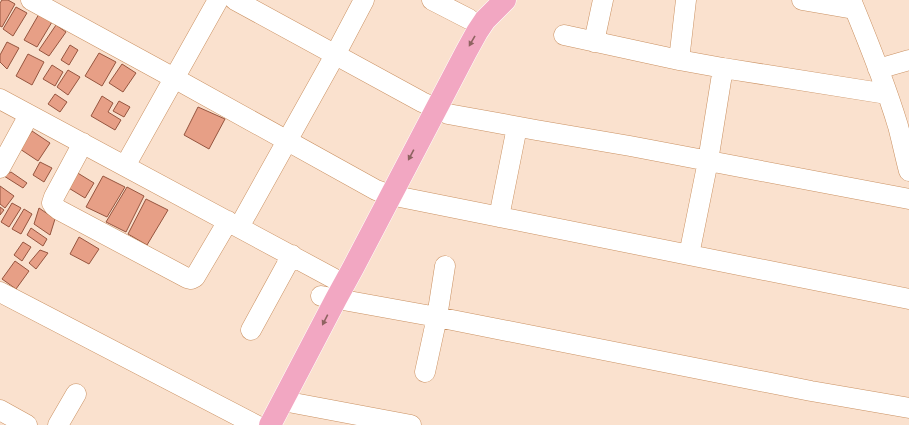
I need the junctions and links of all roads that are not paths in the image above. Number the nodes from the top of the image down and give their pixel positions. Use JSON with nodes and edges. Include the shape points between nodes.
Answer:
{"nodes":[{"id":1,"x":30,"y":0,"type":"edge"},
{"id":2,"x":218,"y":0,"type":"edge"},
{"id":3,"x":235,"y":0,"type":"edge"},
{"id":4,"x":364,"y":0,"type":"edge"},
{"id":5,"x":432,"y":0,"type":"edge"},
{"id":6,"x":486,"y":0,"type":"edge"},
{"id":7,"x":505,"y":0,"type":"edge"},
{"id":8,"x":603,"y":0,"type":"edge"},
{"id":9,"x":686,"y":0,"type":"edge"},
{"id":10,"x":802,"y":0,"type":"edge"},
{"id":11,"x":853,"y":4,"type":"edge"},
{"id":12,"x":469,"y":19,"type":"junction"},
{"id":13,"x":564,"y":35,"type":"dead end"},
{"id":14,"x":594,"y":42,"type":"junction"},
{"id":15,"x":335,"y":56,"type":"junction"},
{"id":16,"x":679,"y":60,"type":"junction"},
{"id":17,"x":909,"y":60,"type":"edge"},
{"id":18,"x":723,"y":68,"type":"junction"},
{"id":19,"x":878,"y":69,"type":"junction"},
{"id":20,"x":174,"y":78,"type":"junction"},
{"id":21,"x":886,"y":94,"type":"junction"},
{"id":22,"x":0,"y":98,"type":"edge"},
{"id":23,"x":428,"y":106,"type":"junction"},
{"id":24,"x":29,"y":114,"type":"junction"},
{"id":25,"x":517,"y":127,"type":"junction"},
{"id":26,"x":903,"y":130,"type":"edge"},
{"id":27,"x":287,"y":140,"type":"junction"},
{"id":28,"x":82,"y":143,"type":"junction"},
{"id":29,"x":708,"y":161,"type":"junction"},
{"id":30,"x":124,"y":166,"type":"junction"},
{"id":31,"x":0,"y":168,"type":"edge"},
{"id":32,"x":909,"y":171,"type":"edge"},
{"id":33,"x":383,"y":192,"type":"junction"},
{"id":34,"x":909,"y":199,"type":"edge"},
{"id":35,"x":499,"y":217,"type":"junction"},
{"id":36,"x":234,"y":224,"type":"junction"},
{"id":37,"x":689,"y":255,"type":"junction"},
{"id":38,"x":292,"y":256,"type":"junction"},
{"id":39,"x":445,"y":266,"type":"dead end"},
{"id":40,"x":333,"y":289,"type":"junction"},
{"id":41,"x":0,"y":292,"type":"edge"},
{"id":42,"x":909,"y":299,"type":"edge"},
{"id":43,"x":437,"y":317,"type":"junction"},
{"id":44,"x":251,"y":330,"type":"dead end"},
{"id":45,"x":425,"y":372,"type":"dead end"},
{"id":46,"x":76,"y":394,"type":"dead end"},
{"id":47,"x":283,"y":401,"type":"junction"},
{"id":48,"x":909,"y":408,"type":"edge"},
{"id":49,"x":0,"y":410,"type":"edge"},
{"id":50,"x":27,"y":425,"type":"edge"},
{"id":51,"x":58,"y":425,"type":"edge"},
{"id":52,"x":256,"y":425,"type":"edge"},
{"id":53,"x":270,"y":425,"type":"edge"},
{"id":54,"x":411,"y":425,"type":"edge"}],
"edges":[{"from":1,"to":20,"type":"street"},
{"from":2,"to":20,"type":"street"},
{"from":3,"to":15,"type":"street"},
{"from":4,"to":15,"type":"street"},
{"from":5,"to":12,"type":"street"},
{"from":6,"to":12,"type":"main road"},
{"from":7,"to":23,"type":"main road","one_way":true,"via":[[485,20]]},
{"from":8,"to":14,"type":"street"},
{"from":9,"to":16,"type":"street"},
{"from":10,"to":11,"type":"street"},
{"from":11,"to":19,"type":"street"},
{"from":12,"to":23,"type":"main road","via":[[458,35]]},
{"from":13,"to":14,"type":"street"},
{"from":14,"to":16,"type":"street"},
{"from":15,"to":23,"type":"street"},
{"from":15,"to":27,"type":"street"},
{"from":16,"to":18,"type":"street"},
{"from":17,"to":19,"type":"street"},
{"from":18,"to":21,"type":"street"},
{"from":18,"to":29,"type":"street"},
{"from":19,"to":21,"type":"street"},
{"from":20,"to":27,"type":"street"},
{"from":20,"to":30,"type":"street"},
{"from":21,"to":26,"type":"street"},
{"from":22,"to":24,"type":"street"},
{"from":23,"to":25,"type":"street","via":[[448,114]]},
{"from":23,"to":33,"type":"main road"},
{"from":24,"to":28,"type":"street"},
{"from":24,"to":31,"type":"street"},
{"from":25,"to":29,"type":"street"},
{"from":25,"to":35,"type":"street"},
{"from":26,"to":32,"type":"street"},
{"from":27,"to":33,"type":"street"},
{"from":27,"to":36,"type":"street"},
{"from":28,"to":30,"type":"street"},
{"from":28,"to":36,"type":"street","via":[[52,203],[59,210],[86,225],[191,279]]},
{"from":29,"to":34,"type":"street"},
{"from":29,"to":37,"type":"street"},
{"from":30,"to":36,"type":"street"},
{"from":33,"to":35,"type":"street"},
{"from":33,"to":40,"type":"main road"},
{"from":35,"to":37,"type":"street"},
{"from":36,"to":38,"type":"street"},
{"from":37,"to":42,"type":"street"},
{"from":38,"to":40,"type":"street"},
{"from":38,"to":44,"type":"street"},
{"from":39,"to":43,"type":"street"},
{"from":40,"to":43,"type":"street"},
{"from":40,"to":47,"type":"main road","one_way":true},
{"from":40,"to":52,"type":"main road"},
{"from":41,"to":52,"type":"street"},
{"from":43,"to":45,"type":"street"},
{"from":43,"to":48,"type":"street"},
{"from":46,"to":51,"type":"street"},
{"from":47,"to":53,"type":"main road"},
{"from":47,"to":54,"type":"street"},
{"from":49,"to":50,"type":"street"}]}
